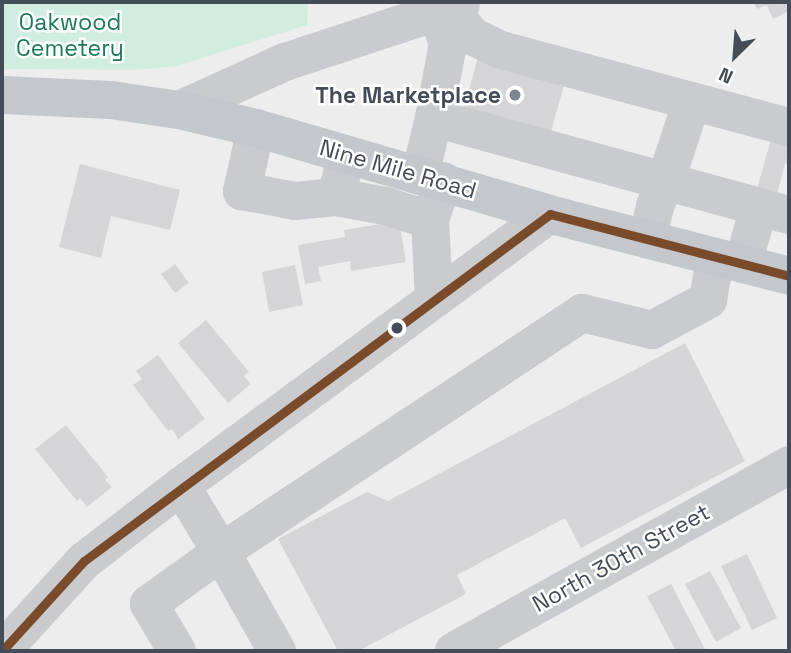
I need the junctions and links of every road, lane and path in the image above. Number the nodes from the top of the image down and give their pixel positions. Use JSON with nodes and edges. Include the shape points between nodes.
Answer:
{"nodes":[{"id":1,"x":451,"y":7,"type":"edge"},
{"id":2,"x":2,"y":95,"type":"edge"},
{"id":3,"x":692,"y":101,"type":"junction"},
{"id":4,"x":179,"y":110,"type":"junction"},
{"id":5,"x":434,"y":118,"type":"junction"},
{"id":6,"x":789,"y":127,"type":"edge"},
{"id":7,"x":256,"y":128,"type":"junction"},
{"id":8,"x":347,"y":154,"type":"junction"},
{"id":9,"x":431,"y":178,"type":"junction"},
{"id":10,"x":666,"y":180,"type":"junction"},
{"id":11,"x":336,"y":197,"type":"junction"},
{"id":12,"x":774,"y":211,"type":"edge"},
{"id":13,"x":551,"y":214,"type":"junction"},
{"id":14,"x":430,"y":220,"type":"junction"},
{"id":15,"x":647,"y":239,"type":"junction"},
{"id":16,"x":729,"y":261,"type":"junction"},
{"id":17,"x":789,"y":276,"type":"edge"},
{"id":18,"x":434,"y":298,"type":"junction"},
{"id":19,"x":789,"y":465,"type":"edge"},
{"id":20,"x":181,"y":486,"type":"junction"},
{"id":21,"x":221,"y":552,"type":"junction"},
{"id":22,"x":2,"y":651,"type":"edge"},
{"id":23,"x":177,"y":651,"type":"edge"},
{"id":24,"x":277,"y":651,"type":"edge"},
{"id":25,"x":454,"y":651,"type":"edge"}],
"edges":[{"from":1,"to":3,"type":"street","via":[[472,36],[501,50]]},
{"from":1,"to":4,"type":"street","via":[[285,62]]},
{"from":1,"to":5,"type":"street"},
{"from":2,"to":4,"type":"main road","name":"Nine Mile Road","via":[[111,100]]},
{"from":3,"to":6,"type":"street"},
{"from":3,"to":10,"type":"street"},
{"from":4,"to":7,"type":"main road","name":"Nine Mile Road"},
{"from":5,"to":9,"type":"street"},
{"from":5,"to":10,"type":"street"},
{"from":7,"to":8,"type":"main road","name":"Nine Mile Road"},
{"from":7,"to":11,"type":"street","via":[[242,191],[295,201]]},
{"from":8,"to":9,"type":"main road","name":"Nine Mile Road"},
{"from":8,"to":11,"type":"street"},
{"from":9,"to":13,"type":"main road","name":"Nine Mile Road"},
{"from":9,"to":14,"type":"street"},
{"from":10,"to":12,"type":"street"},
{"from":10,"to":15,"type":"street"},
{"from":11,"to":14,"type":"street"},
{"from":12,"to":16,"type":"street"},
{"from":13,"to":15,"type":"main road","name":"Nine Mile Road"},
{"from":13,"to":18,"type":"street"},
{"from":14,"to":18,"type":"street"},
{"from":15,"to":16,"type":"main road","name":"Nine Mile Road"},
{"from":16,"to":17,"type":"main road","name":"Nine Mile Road"},
{"from":16,"to":21,"type":"street","via":[[708,300],[652,330],[582,313]]},
{"from":18,"to":20,"type":"street"},
{"from":19,"to":25,"type":"street","name":"North 30th Street"},
{"from":20,"to":21,"type":"street"},
{"from":20,"to":22,"type":"street","via":[[84,561]]},
{"from":21,"to":23,"type":"street","via":[[149,604]]},
{"from":21,"to":24,"type":"street"}]}
